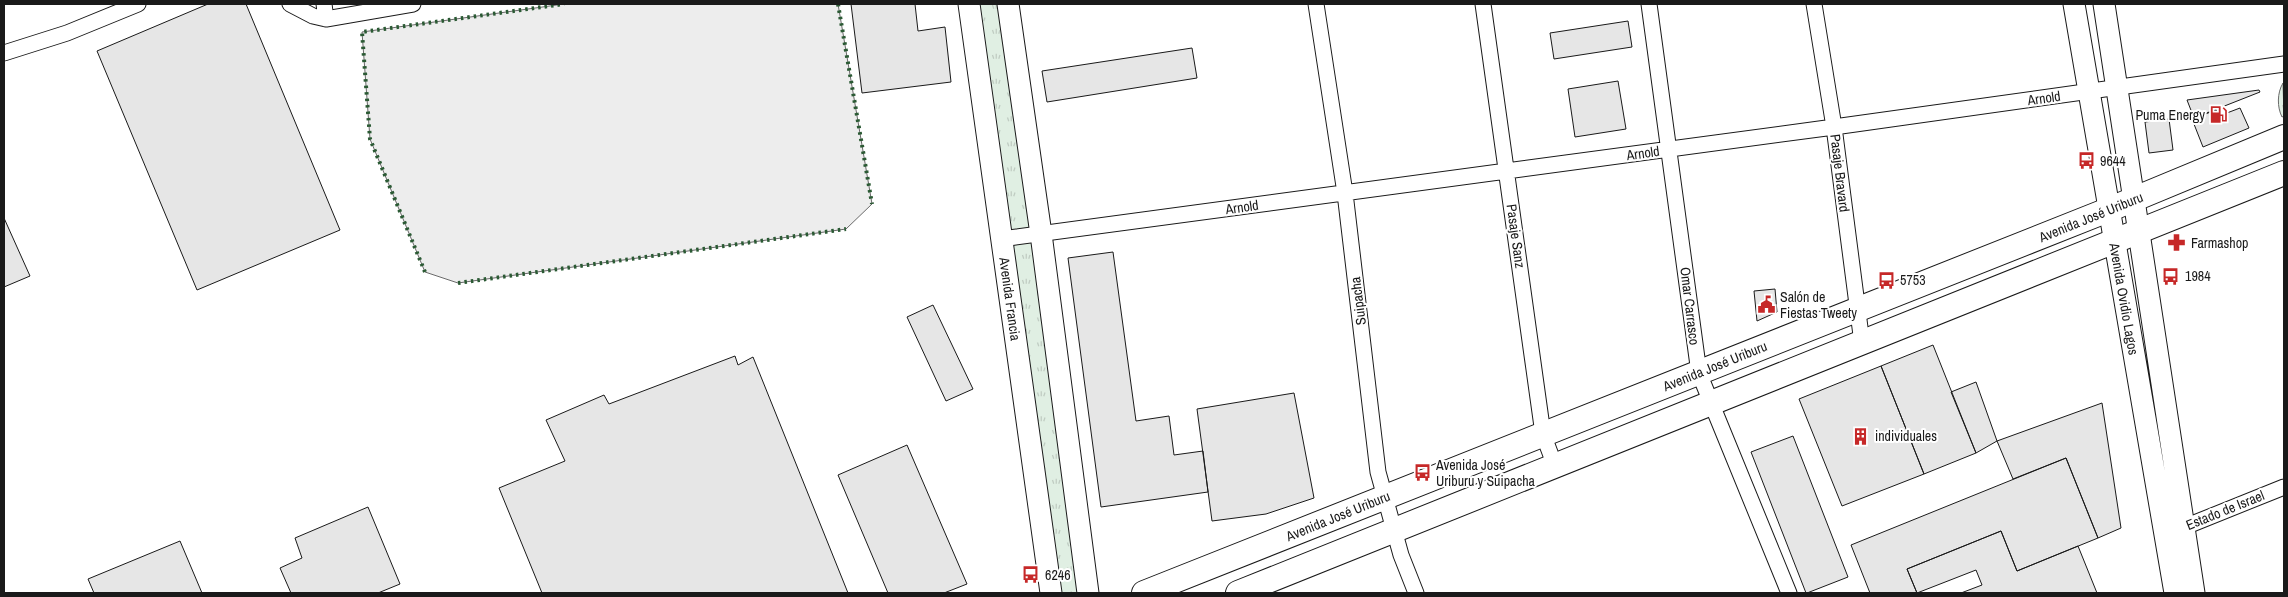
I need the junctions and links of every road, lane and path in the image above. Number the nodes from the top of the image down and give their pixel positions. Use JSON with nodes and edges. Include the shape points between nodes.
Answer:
{"nodes":[{"id":1,"x":138,"y":4,"type":"edge"},
{"id":2,"x":290,"y":4,"type":"edge"},
{"id":3,"x":413,"y":4,"type":"edge"},
{"id":4,"x":969,"y":4,"type":"edge"},
{"id":5,"x":1008,"y":4,"type":"edge"},
{"id":6,"x":1316,"y":4,"type":"edge"},
{"id":7,"x":1483,"y":4,"type":"edge"},
{"id":8,"x":1649,"y":4,"type":"edge"},
{"id":9,"x":1814,"y":4,"type":"edge"},
{"id":10,"x":2074,"y":4,"type":"edge"},
{"id":11,"x":2104,"y":4,"type":"edge"},
{"id":12,"x":325,"y":11,"type":"edge"},
{"id":13,"x":4,"y":53,"type":"edge"},
{"id":14,"x":2284,"y":64,"type":"edge"},
{"id":15,"x":2116,"y":88,"type":"junction"},
{"id":16,"x":2088,"y":92,"type":"junction"},
{"id":17,"x":1834,"y":127,"type":"junction"},
{"id":18,"x":2284,"y":137,"type":"edge"},
{"id":19,"x":1670,"y":149,"type":"junction"},
{"id":20,"x":1507,"y":171,"type":"junction"},
{"id":21,"x":2284,"y":173,"type":"edge"},
{"id":22,"x":1345,"y":193,"type":"junction"},
{"id":23,"x":2133,"y":200,"type":"junction"},
{"id":24,"x":2108,"y":210,"type":"junction"},
{"id":25,"x":2139,"y":231,"type":"junction"},
{"id":26,"x":1042,"y":234,"type":"junction"},
{"id":27,"x":1002,"y":239,"type":"junction"},
{"id":28,"x":2114,"y":242,"type":"junction"},
{"id":29,"x":1857,"y":310,"type":"junction"},
{"id":30,"x":1862,"y":343,"type":"junction"},
{"id":31,"x":1699,"y":372,"type":"junction"},
{"id":32,"x":1712,"y":403,"type":"junction"},
{"id":33,"x":1543,"y":434,"type":"junction"},
{"id":34,"x":1555,"y":466,"type":"junction"},
{"id":35,"x":2284,"y":487,"type":"edge"},
{"id":36,"x":1385,"y":497,"type":"junction"},
{"id":37,"x":2175,"y":530,"type":"junction"},
{"id":38,"x":1394,"y":531,"type":"junction"},
{"id":39,"x":1051,"y":593,"type":"edge"},
{"id":40,"x":1088,"y":593,"type":"edge"},
{"id":41,"x":1144,"y":593,"type":"edge"},
{"id":42,"x":1238,"y":593,"type":"edge"},
{"id":43,"x":1416,"y":593,"type":"edge"},
{"id":44,"x":1788,"y":593,"type":"edge"},
{"id":45,"x":2175,"y":593,"type":"edge"},
{"id":46,"x":2194,"y":593,"type":"edge"}],
"edges":[{"from":1,"to":13,"type":"street","via":[[67,33]]},
{"from":2,"to":12,"type":"street","via":[[313,16]]},
{"from":3,"to":12,"type":"street"},
{"from":4,"to":27,"type":"main road","name":"Avenida Francia"},
{"from":5,"to":26,"type":"main road"},
{"from":6,"to":22,"type":"street","name":"Suipacha"},
{"from":7,"to":20,"type":"street","name":"Pasaje Sanz"},
{"from":8,"to":19,"type":"street","name":"Omar Carrasco"},
{"from":9,"to":17,"type":"street","name":"Pasaje Bravard"},
{"from":10,"to":16,"type":"main road","name":"Avenida Ovidio Lagos"},
{"from":11,"to":15,"type":"main road","name":"Avenida Ovidio Lagos"},
{"from":14,"to":15,"type":"street","name":"Arnold"},
{"from":15,"to":16,"type":"street","name":"Arnold"},
{"from":15,"to":23,"type":"main road","name":"Avenida Ovidio Lagos"},
{"from":16,"to":17,"type":"street","name":"Arnold"},
{"from":16,"to":24,"type":"main road","name":"Avenida Ovidio Lagos"},
{"from":17,"to":19,"type":"street","name":"Arnold"},
{"from":17,"to":29,"type":"street","name":"Pasaje Bravard"},
{"from":18,"to":23,"type":"main road","name":"Avenida José Uriburu"},
{"from":19,"to":20,"type":"street","name":"Arnold"},
{"from":19,"to":31,"type":"street","name":"Omar Carrasco"},
{"from":20,"to":22,"type":"street","name":"Arnold"},
{"from":20,"to":33,"type":"street","name":"Pasaje Sanz"},
{"from":21,"to":25,"type":"main road"},
{"from":22,"to":26,"type":"street","name":"Arnold"},
{"from":22,"to":36,"type":"street","name":"Suipacha","via":[[1378,472]]},
{"from":23,"to":24,"type":"main road","name":"Avenida José Uriburu"},
{"from":23,"to":25,"type":"main road","name":"Avenida Ovidio Lagos"},
{"from":24,"to":28,"type":"main road","name":"Avenida Ovidio Lagos"},
{"from":24,"to":29,"type":"main road","name":"Avenida José Uriburu"},
{"from":25,"to":28,"type":"main road"},
{"from":25,"to":37,"type":"main road","name":"Avenida Ovidio Lagos"},
{"from":26,"to":27,"type":"street","name":"Arnold"},
{"from":26,"to":40,"type":"main road"},
{"from":27,"to":39,"type":"main road","name":"Avenida Francia"},
{"from":28,"to":30,"type":"main road"},
{"from":28,"to":37,"type":"main road","name":"Avenida Ovidio Lagos"},
{"from":29,"to":30,"type":"street","name":"Pasaje Bravard"},
{"from":29,"to":31,"type":"main road","name":"Avenida José Uriburu"},
{"from":30,"to":32,"type":"main road"},
{"from":31,"to":32,"type":"street","name":"Omar Carrasco"},
{"from":31,"to":33,"type":"main road","name":"Avenida José Uriburu"},
{"from":32,"to":34,"type":"main road"},
{"from":32,"to":44,"type":"street","name":"Omar Carrasco"},
{"from":33,"to":34,"type":"street","name":"Pasaje Sanz"},
{"from":33,"to":36,"type":"main road","name":"Avenida José Uriburu"},
{"from":34,"to":38,"type":"main road"},
{"from":35,"to":37,"type":"street","name":"Estado de Israel"},
{"from":36,"to":38,"type":"street","name":"Suipacha"},
{"from":36,"to":41,"type":"main road","name":"Avenida José Uriburu"},
{"from":37,"to":45,"type":"main road","name":"Avenida Ovidio Lagos"},
{"from":37,"to":46,"type":"main road","name":"Avenida Ovidio Lagos"},
{"from":38,"to":42,"type":"main road"},
{"from":38,"to":43,"type":"street","name":"Suipacha"}]}
